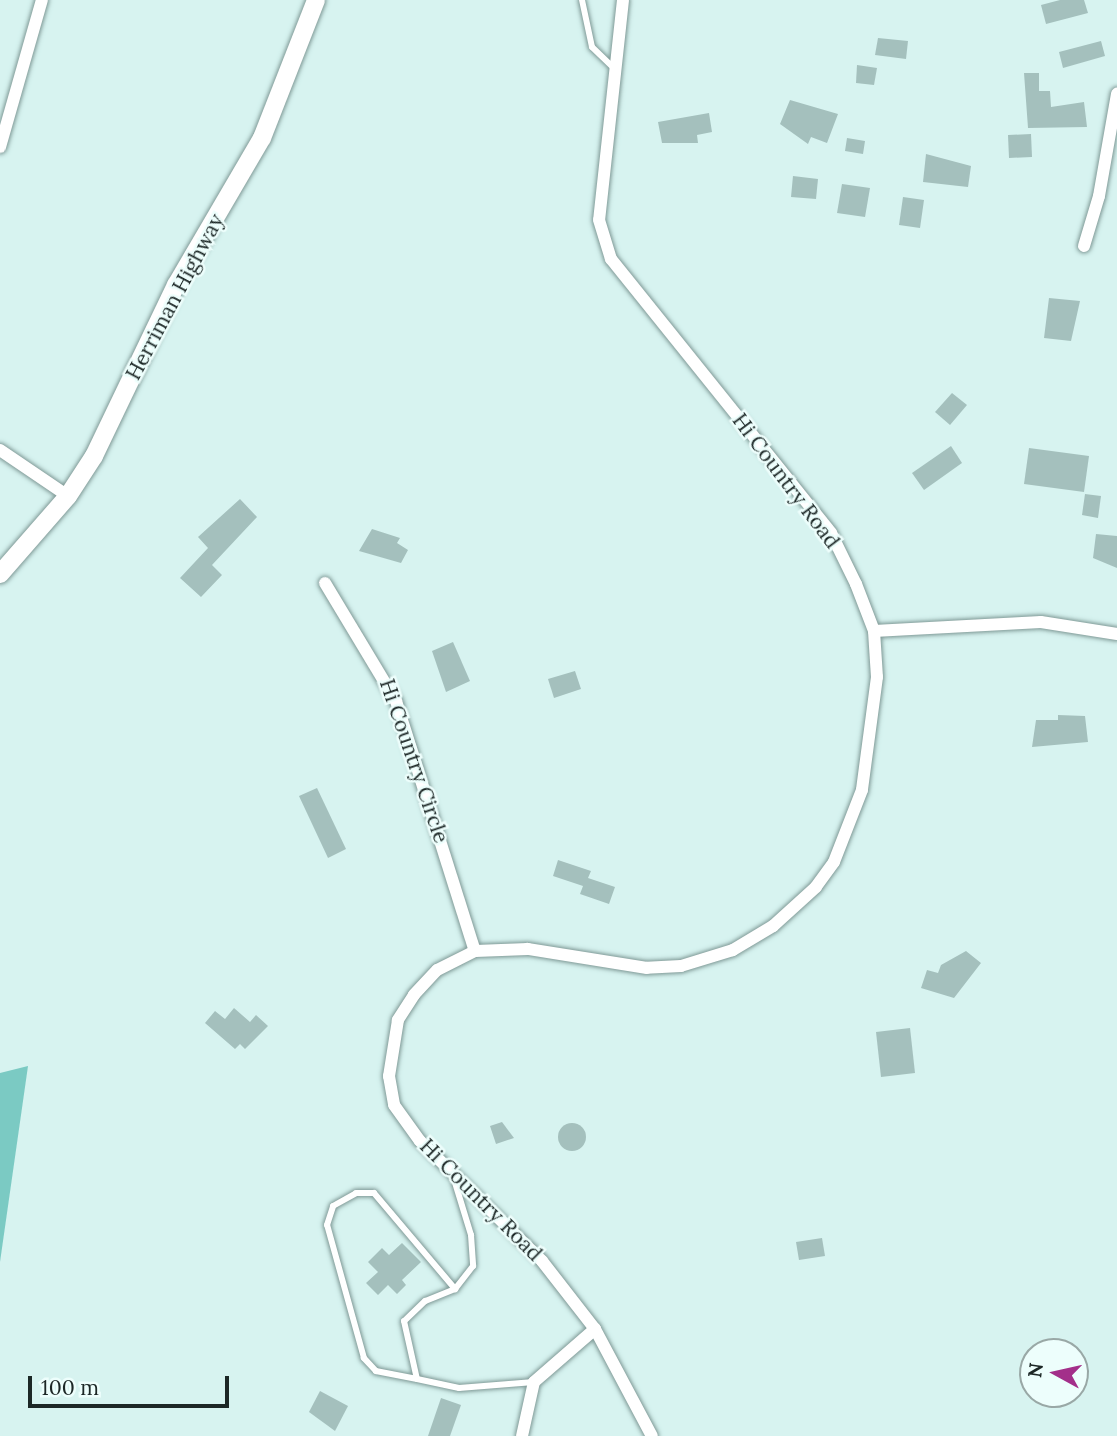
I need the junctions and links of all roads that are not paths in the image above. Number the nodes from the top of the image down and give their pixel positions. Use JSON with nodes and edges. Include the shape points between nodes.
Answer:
{"nodes":[{"id":1,"x":42,"y":0,"type":"edge"},
{"id":2,"x":316,"y":0,"type":"edge"},
{"id":3,"x":582,"y":0,"type":"edge"},
{"id":4,"x":623,"y":0,"type":"edge"},
{"id":5,"x":613,"y":67,"type":"junction"},
{"id":6,"x":1117,"y":94,"type":"edge"},
{"id":7,"x":0,"y":147,"type":"edge"},
{"id":8,"x":1084,"y":246,"type":"dead end"},
{"id":9,"x":0,"y":450,"type":"edge"},
{"id":10,"x":68,"y":496,"type":"junction"},
{"id":11,"x":0,"y":574,"type":"edge"},
{"id":12,"x":325,"y":583,"type":"dead end"},
{"id":13,"x":874,"y":631,"type":"junction"},
{"id":14,"x":1117,"y":634,"type":"edge"},
{"id":15,"x":475,"y":951,"type":"junction"},
{"id":16,"x":453,"y":1176,"type":"junction"},
{"id":17,"x":455,"y":1289,"type":"junction"},
{"id":18,"x":595,"y":1329,"type":"junction"},
{"id":19,"x":417,"y":1379,"type":"junction"},
{"id":20,"x":534,"y":1382,"type":"junction"},
{"id":21,"x":522,"y":1436,"type":"edge"},
{"id":22,"x":652,"y":1436,"type":"edge"}],
"edges":[{"from":1,"to":7,"type":"street"},
{"from":2,"to":10,"type":"main road","name":"Herriman Highway","via":[[262,138],[176,285],[94,456]]},
{"from":3,"to":5,"type":"lane","via":[[592,47]]},
{"from":4,"to":5,"type":"street","name":"Hi Country Road"},
{"from":5,"to":13,"type":"street","name":"Hi Country Road","via":[[597,199],[611,259],[686,359],[762,443],[831,533]]},
{"from":6,"to":8,"type":"street","via":[[1100,196]]},
{"from":9,"to":10,"type":"street"},
{"from":10,"to":11,"type":"main road","name":"Herriman Highway"},
{"from":12,"to":15,"type":"street","name":"Hi Country Circle","via":[[397,701]]},
{"from":13,"to":14,"type":"street","via":[[1041,622]]},
{"from":13,"to":15,"type":"street","name":"Hi Country Road","via":[[877,677],[869,754],[852,824],[816,887],[773,926],[733,950],[681,966],[620,965],[528,948]]},
{"from":15,"to":16,"type":"street","name":"Hi Country Road","via":[[436,970],[414,995],[398,1020],[389,1050],[394,1105]]},
{"from":16,"to":17,"type":"lane","via":[[471,1236],[473,1266]]},
{"from":16,"to":18,"type":"street","name":"Hi Country Road","via":[[542,1261]]},
{"from":17,"to":19,"type":"lane","via":[[425,1301],[404,1321]]},
{"from":17,"to":19,"type":"lane","via":[[374,1193],[356,1192],[333,1206],[327,1225],[333,1257],[364,1358],[376,1371]]},
{"from":18,"to":20,"type":"street"},
{"from":18,"to":22,"type":"street","name":"Hi Country Road"},
{"from":19,"to":20,"type":"lane","via":[[459,1388]]},
{"from":20,"to":21,"type":"street"}]}
